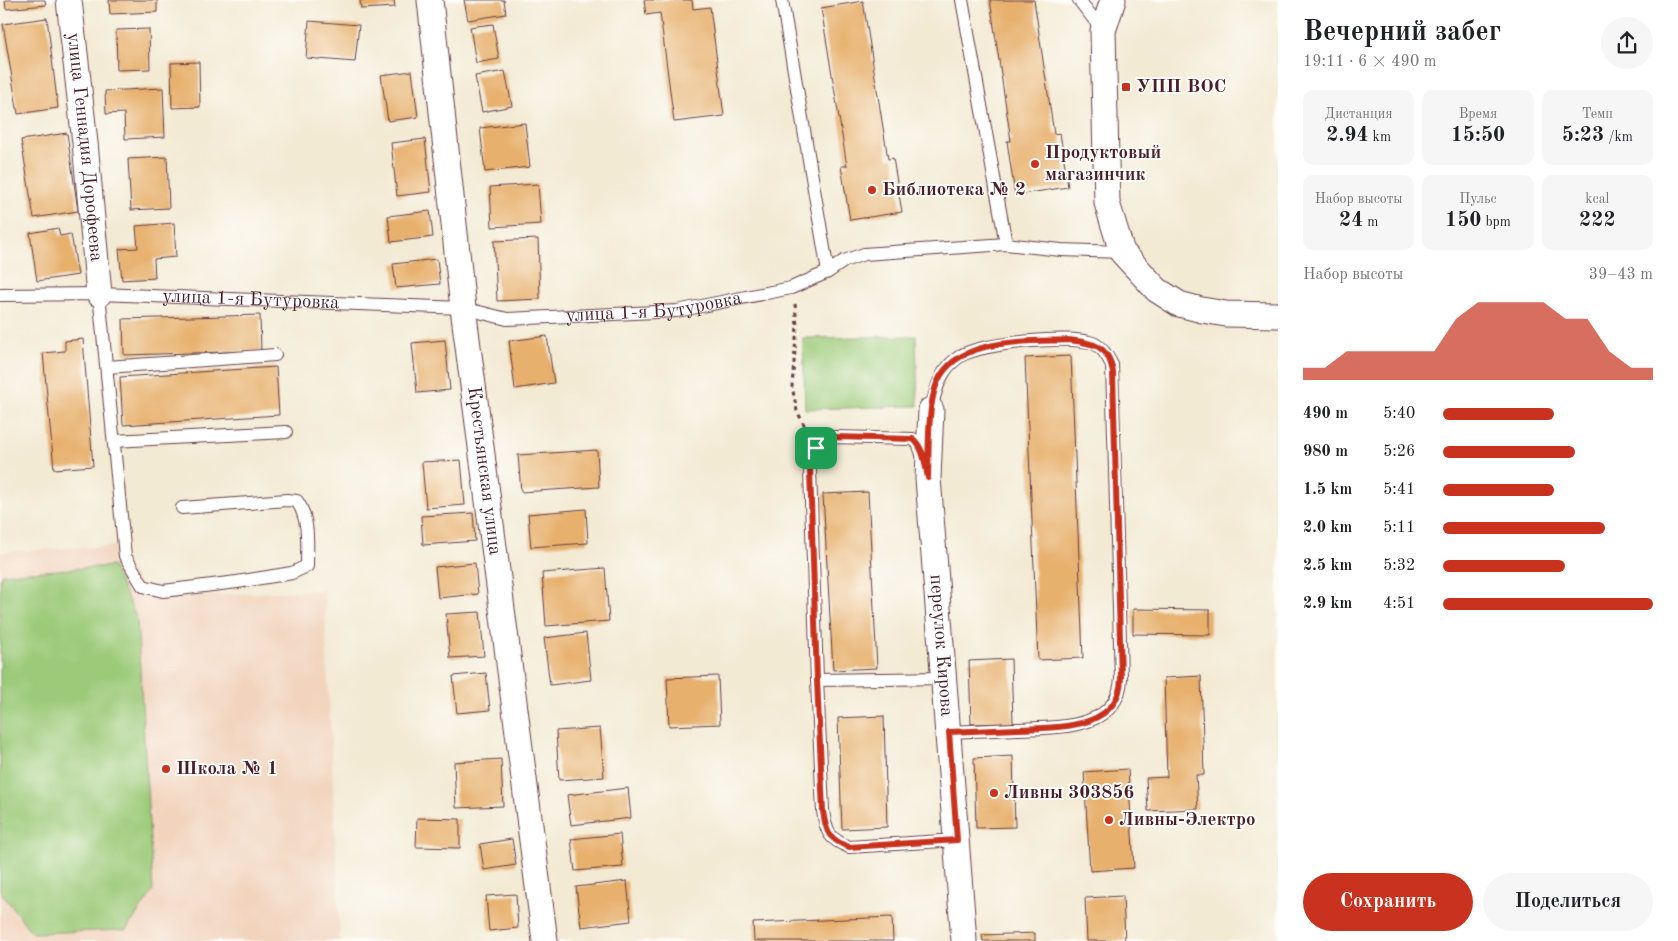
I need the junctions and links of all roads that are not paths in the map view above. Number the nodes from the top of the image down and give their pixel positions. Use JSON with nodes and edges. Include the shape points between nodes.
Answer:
{"nodes":[{"id":1,"x":69,"y":0,"type":"edge"},
{"id":2,"x":430,"y":0,"type":"edge"},
{"id":3,"x":782,"y":0,"type":"edge"},
{"id":4,"x":962,"y":0,"type":"edge"},
{"id":5,"x":1079,"y":0,"type":"edge"},
{"id":6,"x":1113,"y":0,"type":"edge"},
{"id":7,"x":1103,"y":31,"type":"junction"},
{"id":8,"x":1006,"y":244,"type":"junction"},
{"id":9,"x":1122,"y":252,"type":"junction"},
{"id":10,"x":828,"y":272,"type":"junction"},
{"id":11,"x":99,"y":294,"type":"junction"},
{"id":12,"x":0,"y":295,"type":"edge"},
{"id":13,"x":463,"y":308,"type":"junction"},
{"id":14,"x":1278,"y":314,"type":"edge"},
{"id":15,"x":275,"y":355,"type":"dead end"},
{"id":16,"x":107,"y":367,"type":"junction"},
{"id":17,"x":931,"y":410,"type":"joint"},
{"id":18,"x":286,"y":432,"type":"dead end"},
{"id":19,"x":114,"y":442,"type":"junction"},
{"id":20,"x":928,"y":478,"type":"junction"},
{"id":21,"x":182,"y":508,"type":"dead end"},
{"id":22,"x":945,"y":678,"type":"junction"},
{"id":23,"x":817,"y":680,"type":"junction"},
{"id":24,"x":949,"y":732,"type":"junction"},
{"id":25,"x":957,"y":840,"type":"junction"},
{"id":26,"x":546,"y":941,"type":"edge"},
{"id":27,"x":964,"y":941,"type":"edge"}],
"edges":[{"from":1,"to":11,"type":"street","name":"улица Геннадия Дорофеева"},
{"from":2,"to":13,"type":"street","name":"Крестьянская улица"},
{"from":3,"to":10,"type":"lane"},
{"from":4,"to":8,"type":"lane"},
{"from":5,"to":7,"type":"lane"},
{"from":6,"to":7,"type":"street"},
{"from":7,"to":9,"type":"street","via":[[1107,203]]},
{"from":8,"to":9,"type":"lane","name":"улица 1-я Бутуровка"},
{"from":8,"to":10,"type":"lane","name":"улица 1-я Бутуровка","via":[[864,254],[844,261]]},
{"from":9,"to":14,"type":"street","via":[[1157,290],[1179,304],[1226,314]]},
{"from":10,"to":13,"type":"lane","name":"улица 1-я Бутуровка","via":[[794,287],[676,311],[507,319]]},
{"from":11,"to":12,"type":"lane","name":"улица 1-я Бутуровка"},
{"from":11,"to":13,"type":"lane","name":"улица 1-я Бутуровка"},
{"from":11,"to":16,"type":"lane"},
{"from":13,"to":26,"type":"street","name":"Крестьянская улица"},
{"from":15,"to":16,"type":"lane"},
{"from":16,"to":19,"type":"lane"},
{"from":17,"to":20,"type":"street","name":"переулок Кирова"},
{"from":17,"to":24,"type":"lane","via":[[937,382],[948,367],[962,355],[980,348],[1068,340],[1094,344],[1102,349],[1112,365],[1121,678],[1118,697],[1096,717],[1069,727]]},
{"from":18,"to":19,"type":"lane"},
{"from":19,"to":21,"type":"lane","via":[[125,556],[143,586],[163,591],[237,582],[292,573],[307,566],[308,537],[303,510],[297,501]]},
{"from":20,"to":22,"type":"street","name":"переулок Кирова"},
{"from":20,"to":23,"type":"lane","via":[[922,453],[913,439],[834,437],[816,448],[810,470]]},
{"from":22,"to":23,"type":"lane"},
{"from":22,"to":24,"type":"street","name":"переулок Кирова"},
{"from":23,"to":25,"type":"lane","via":[[823,811],[830,836],[849,847]]},
{"from":24,"to":25,"type":"street","name":"переулок Кирова"},
{"from":25,"to":27,"type":"street","name":"переулок Кирова"}]}
